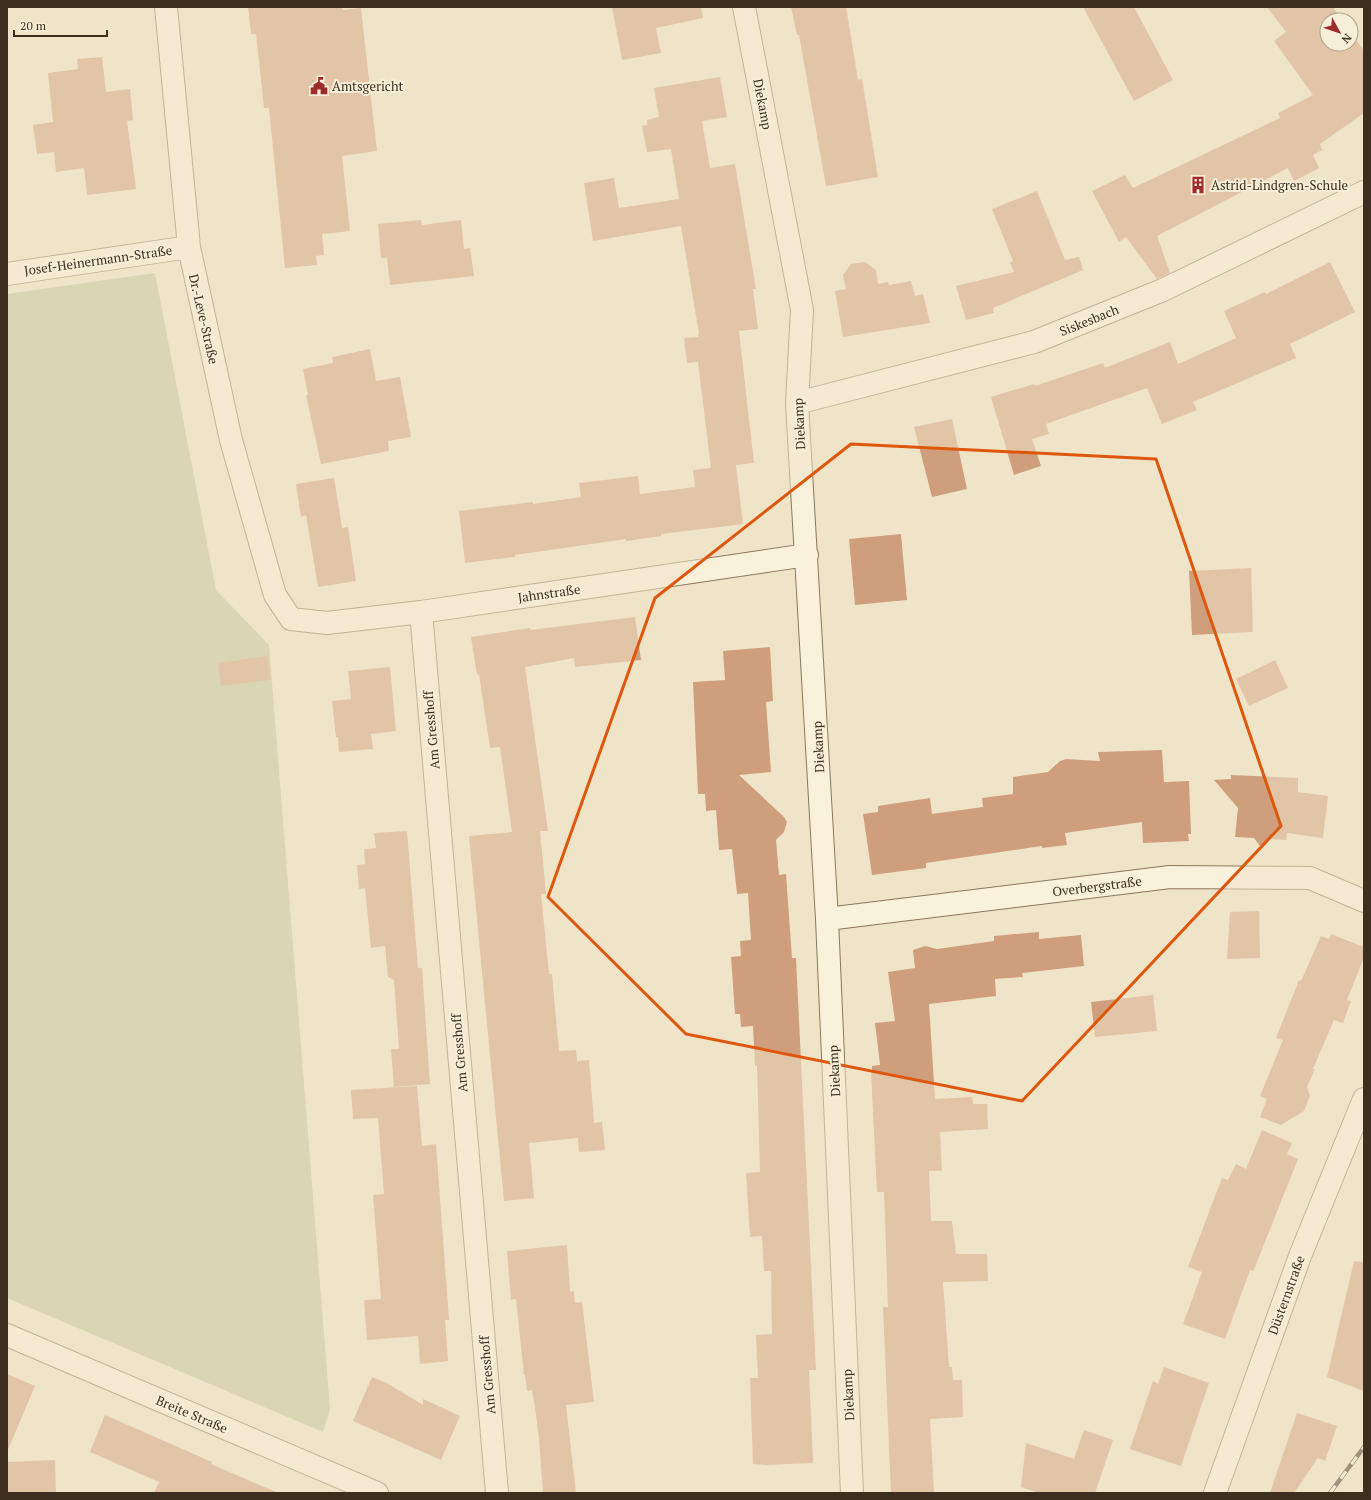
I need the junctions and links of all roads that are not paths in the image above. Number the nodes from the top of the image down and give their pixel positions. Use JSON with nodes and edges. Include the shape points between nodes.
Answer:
{"nodes":[{"id":1,"x":166,"y":7,"type":"edge"},
{"id":2,"x":744,"y":7,"type":"edge"},
{"id":3,"x":1364,"y":192,"type":"edge"},
{"id":4,"x":188,"y":247,"type":"junction"},
{"id":5,"x":7,"y":274,"type":"edge"},
{"id":6,"x":798,"y":403,"type":"junction"},
{"id":7,"x":807,"y":555,"type":"junction"},
{"id":8,"x":421,"y":612,"type":"junction"},
{"id":9,"x":291,"y":619,"type":"joint"},
{"id":10,"x":1364,"y":901,"type":"edge"},
{"id":11,"x":827,"y":919,"type":"junction"},
{"id":12,"x":1364,"y":1099,"type":"edge"},
{"id":13,"x":7,"y":1335,"type":"edge"},
{"id":14,"x":377,"y":1493,"type":"edge"},
{"id":15,"x":497,"y":1493,"type":"edge"},
{"id":16,"x":852,"y":1493,"type":"edge"},
{"id":17,"x":1215,"y":1493,"type":"edge"}],
"edges":[{"from":1,"to":4,"type":"street","name":"Dr.-Leve-Straße"},
{"from":2,"to":6,"type":"street","name":"Diekamp","via":[[802,310]]},
{"from":3,"to":6,"type":"street","name":"Siskesbach","via":[[1163,290],[1034,342]]},
{"from":4,"to":5,"type":"street","name":"Josef-Heinermann-Straße"},
{"from":4,"to":9,"type":"street","name":"Dr.-Leve-Straße","via":[[231,440],[275,595]]},
{"from":6,"to":7,"type":"street","name":"Diekamp"},
{"from":7,"to":8,"type":"street","name":"Jahnstraße"},
{"from":7,"to":11,"type":"street","name":"Diekamp"},
{"from":8,"to":9,"type":"street","name":"Jahnstraße","via":[[327,624]]},
{"from":8,"to":15,"type":"street","name":"Am Gresshoff"},
{"from":10,"to":11,"type":"street","name":"Overbergstraße","via":[[1310,878],[1170,877]]},
{"from":11,"to":16,"type":"street","name":"Diekamp"},
{"from":12,"to":17,"type":"street","name":"Düsternstraße","via":[[1300,1256]]},
{"from":13,"to":14,"type":"street","name":"Breite Straße"}]}
